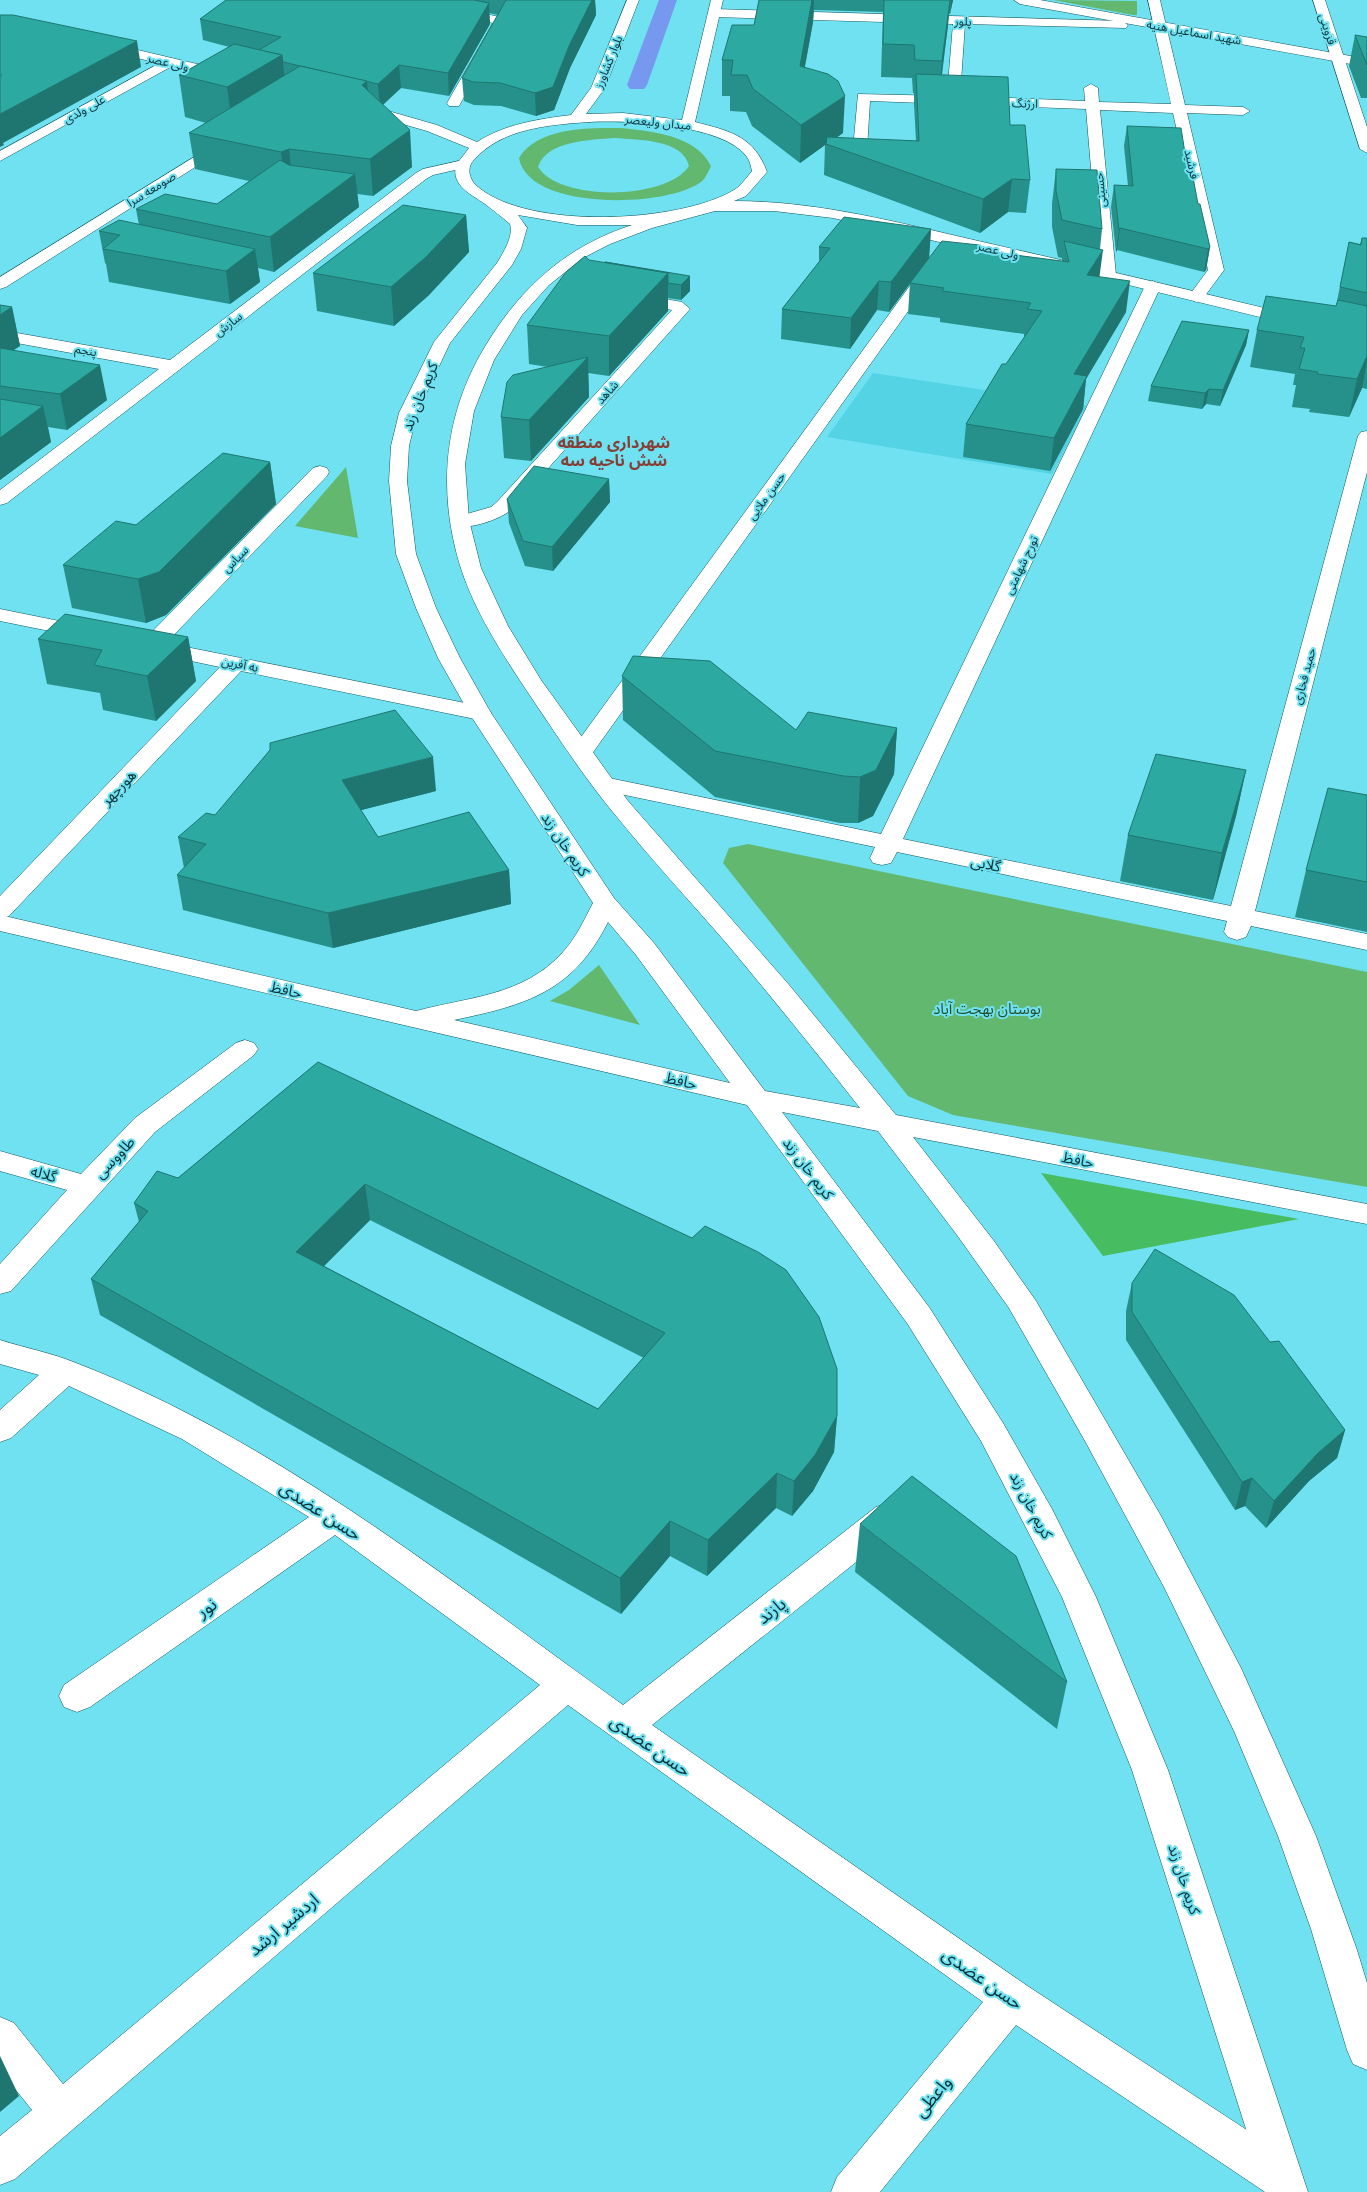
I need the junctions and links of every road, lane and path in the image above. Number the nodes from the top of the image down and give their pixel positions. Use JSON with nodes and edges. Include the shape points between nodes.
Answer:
{"nodes":[{"id":1,"x":399,"y":0,"type":"edge"},
{"id":2,"x":634,"y":0,"type":"edge"},
{"id":3,"x":718,"y":0,"type":"edge"},
{"id":4,"x":1020,"y":0,"type":"edge"},
{"id":5,"x":1154,"y":0,"type":"edge"},
{"id":6,"x":1319,"y":0,"type":"edge"},
{"id":7,"x":714,"y":14,"type":"junction"},
{"id":8,"x":959,"y":21,"type":"junction"},
{"id":9,"x":1122,"y":25,"type":"dead end"},
{"id":10,"x":1160,"y":26,"type":"junction"},
{"id":11,"x":94,"y":44,"type":"edge"},
{"id":12,"x":1338,"y":58,"type":"junction"},
{"id":13,"x":169,"y":62,"type":"junction"},
{"id":14,"x":1367,"y":63,"type":"edge"},
{"id":15,"x":245,"y":80,"type":"edge"},
{"id":16,"x":1091,"y":87,"type":"dead end"},
{"id":17,"x":953,"y":100,"type":"junction"},
{"id":18,"x":454,"y":103,"type":"dead end"},
{"id":19,"x":348,"y":104,"type":"edge"},
{"id":20,"x":1092,"y":106,"type":"junction"},
{"id":21,"x":1179,"y":109,"type":"junction"},
{"id":22,"x":1244,"y":111,"type":"dead end"},
{"id":23,"x":575,"y":119,"type":"junction"},
{"id":24,"x":688,"y":124,"type":"junction"},
{"id":25,"x":240,"y":132,"type":"edge"},
{"id":26,"x":478,"y":147,"type":"junction"},
{"id":27,"x":860,"y":149,"type":"edge"},
{"id":28,"x":1367,"y":149,"type":"edge"},
{"id":29,"x":0,"y":157,"type":"edge"},
{"id":30,"x":463,"y":164,"type":"junction"},
{"id":31,"x":490,"y":201,"type":"junction"},
{"id":32,"x":366,"y":202,"type":"edge"},
{"id":33,"x":384,"y":204,"type":"junction"},
{"id":34,"x":713,"y":206,"type":"junction"},
{"id":35,"x":691,"y":212,"type":"junction"},
{"id":36,"x":76,"y":236,"type":"junction"},
{"id":37,"x":951,"y":240,"type":"junction"},
{"id":38,"x":101,"y":241,"type":"dead end"},
{"id":39,"x":1108,"y":275,"type":"junction"},
{"id":40,"x":266,"y":277,"type":"edge"},
{"id":41,"x":285,"y":281,"type":"junction"},
{"id":42,"x":0,"y":284,"type":"edge"},
{"id":43,"x":1153,"y":286,"type":"junction"},
{"id":44,"x":614,"y":296,"type":"edge"},
{"id":45,"x":1196,"y":297,"type":"junction"},
{"id":46,"x":0,"y":335,"type":"edge"},
{"id":47,"x":1367,"y":338,"type":"edge"},
{"id":48,"x":173,"y":366,"type":"junction"},
{"id":49,"x":58,"y":436,"type":"edge"},
{"id":50,"x":1367,"y":436,"type":"edge"},
{"id":51,"x":78,"y":439,"type":"junction"},
{"id":52,"x":320,"y":472,"type":"dead end"},
{"id":53,"x":0,"y":499,"type":"edge"},
{"id":54,"x":460,"y":522,"type":"junction"},
{"id":55,"x":0,"y":615,"type":"edge"},
{"id":56,"x":105,"y":637,"type":"edge"},
{"id":57,"x":142,"y":644,"type":"joint"},
{"id":58,"x":236,"y":663,"type":"junction"},
{"id":59,"x":480,"y":713,"type":"junction"},
{"id":60,"x":581,"y":753,"type":"junction"},
{"id":61,"x":604,"y":784,"type":"junction"},
{"id":62,"x":619,"y":804,"type":"junction"},
{"id":63,"x":885,"y":850,"type":"junction"},
{"id":64,"x":605,"y":903,"type":"junction"},
{"id":65,"x":0,"y":911,"type":"edge"},
{"id":66,"x":0,"y":923,"type":"edge"},
{"id":67,"x":1239,"y":924,"type":"junction"},
{"id":68,"x":1367,"y":942,"type":"edge"},
{"id":69,"x":1367,"y":960,"type":"edge"},
{"id":70,"x":414,"y":1019,"type":"junction"},
{"id":71,"x":245,"y":1049,"type":"dead end"},
{"id":72,"x":756,"y":1098,"type":"junction"},
{"id":73,"x":886,"y":1122,"type":"junction"},
{"id":74,"x":0,"y":1161,"type":"edge"},
{"id":75,"x":87,"y":1186,"type":"junction"},
{"id":76,"x":1367,"y":1214,"type":"edge"},
{"id":77,"x":0,"y":1283,"type":"edge"},
{"id":78,"x":0,"y":1352,"type":"edge"},
{"id":79,"x":65,"y":1372,"type":"junction"},
{"id":80,"x":0,"y":1429,"type":"edge"},
{"id":81,"x":911,"y":1500,"type":"edge"},
{"id":82,"x":335,"y":1517,"type":"junction"},
{"id":83,"x":566,"y":1685,"type":"junction"},
{"id":84,"x":77,"y":1696,"type":"dead end"},
{"id":85,"x":624,"y":1726,"type":"junction"},
{"id":86,"x":1012,"y":2000,"type":"junction"},
{"id":87,"x":0,"y":2036,"type":"edge"},
{"id":88,"x":1367,"y":2050,"type":"edge"},
{"id":89,"x":60,"y":2113,"type":"junction"},
{"id":90,"x":0,"y":2164,"type":"edge"},
{"id":91,"x":1290,"y":2187,"type":"edge"},
{"id":92,"x":852,"y":2192,"type":"edge"}],
"edges":[{"from":1,"to":18,"type":"street","via":[[500,21]]},
{"from":2,"to":23,"type":"street","name":"بلوار کشاورز","via":[[598,88]]},
{"from":3,"to":7,"type":"street"},
{"from":4,"to":10,"type":"street","name":"شهید اسماعیل هنیه"},
{"from":5,"to":10,"type":"street","name":"فرشید"},
{"from":6,"to":12,"type":"street","name":"قزوینی"},
{"from":7,"to":8,"type":"street","name":"پلور","via":[[938,15]]},
{"from":7,"to":24,"type":"street"},
{"from":8,"to":9,"type":"street","name":"پلور"},
{"from":8,"to":17,"type":"street"},
{"from":10,"to":12,"type":"street","name":"شهید اسماعیل هنیه"},
{"from":10,"to":21,"type":"street","name":"فرشید"},
{"from":11,"to":13,"type":"street","name":"ولی عصر"},
{"from":12,"to":14,"type":"street","name":"شهید اسماعیل هنیه"},
{"from":12,"to":28,"type":"street","name":"قزوینی"},
{"from":13,"to":15,"type":"street","name":"ولی عصر"},
{"from":13,"to":29,"type":"street","name":"علی ولدی"},
{"from":16,"to":20,"type":"street","name":"حسینی"},
{"from":17,"to":20,"type":"street","name":"ارژنگ"},
{"from":17,"to":27,"type":"street","name":"ارژنگ","via":[[863,97]]},
{"from":19,"to":26,"type":"street","via":[[406,119]]},
{"from":20,"to":21,"type":"street","name":"ارژنگ"},
{"from":20,"to":39,"type":"street","name":"حسینی"},
{"from":21,"to":22,"type":"street","name":"ارژنگ"},
{"from":21,"to":45,"type":"street","name":"فرشید","via":[[1216,270]]},
{"from":23,"to":24,"type":"street","name":"میدان ولیعصر","via":[[642,118]]},
{"from":23,"to":26,"type":"street","name":"میدان ولیعصر","via":[[516,130]]},
{"from":24,"to":34,"type":"street","name":"میدان ولیعصر","via":[[725,135],[742,145],[760,166],[757,178],[747,189]]},
{"from":25,"to":36,"type":"street","name":"صومعه سرا"},
{"from":26,"to":30,"type":"street","name":"میدان ولیعصر"},
{"from":30,"to":31,"type":"street","name":"میدان ولیعصر","via":[[464,180],[473,191]]},
{"from":30,"to":33,"type":"street","name":"سازش","via":[[428,172]]},
{"from":31,"to":35,"type":"street","name":"میدان ولیعصر","via":[[542,217],[582,221],[630,221]]},
{"from":31,"to":59,"type":"street","name":"کریم خان زند","via":[[520,228],[504,265],[442,342],[427,372],[408,413],[400,446],[398,481],[406,554],[449,658]]},
{"from":32,"to":33,"type":"street"},
{"from":33,"to":41,"type":"street","name":"سازش"},
{"from":34,"to":35,"type":"street","name":"میدان ولیعصر"},
{"from":34,"to":37,"type":"street","name":"ولی عصر","via":[[774,206],[834,213]]},
{"from":35,"to":54,"type":"street","via":[[616,235],[592,246],[550,274],[522,303],[488,353],[463,409],[456,460]]},
{"from":36,"to":38,"type":"street"},
{"from":36,"to":42,"type":"street","name":"صومعه سرا"},
{"from":37,"to":39,"type":"street","name":"ولی عصر"},
{"from":37,"to":60,"type":"street","name":"حسن ملایی"},
{"from":39,"to":43,"type":"street","name":"ولی عصر"},
{"from":40,"to":41,"type":"street"},
{"from":41,"to":48,"type":"street","name":"سازش"},
{"from":43,"to":45,"type":"street","name":"ولی عصر"},
{"from":43,"to":63,"type":"street","name":"تورج شهامتی"},
{"from":44,"to":54,"type":"street","name":"شاهد","via":[[676,305],[682,309],[504,506]]},
{"from":45,"to":47,"type":"street","name":"ولی عصر"},
{"from":46,"to":48,"type":"street","name":"پنجم"},
{"from":48,"to":51,"type":"street","name":"سازش"},
{"from":49,"to":51,"type":"street"},
{"from":50,"to":67,"type":"street","name":"حمید فخاری"},
{"from":51,"to":53,"type":"street","name":"سازش"},
{"from":52,"to":57,"type":"street","name":"سپاس"},
{"from":54,"to":60,"type":"street","via":[[466,550],[494,620],[525,672]]},
{"from":55,"to":56,"type":"street"},
{"from":57,"to":58,"type":"street","name":"به آفرین"},
{"from":58,"to":59,"type":"street","name":"به آفرین"},
{"from":58,"to":65,"type":"street","name":"هورچهر"},
{"from":59,"to":64,"type":"street","name":"کریم خان زند"},
{"from":60,"to":61,"type":"street"},
{"from":61,"to":62,"type":"street"},
{"from":61,"to":63,"type":"street","name":"گلابی"},
{"from":62,"to":63,"type":"street","name":"گلابی"},
{"from":62,"to":73,"type":"street"},
{"from":63,"to":67,"type":"street","name":"گلابی"},
{"from":64,"to":70,"type":"street","via":[[597,924],[576,954],[544,984],[498,1002]]},
{"from":64,"to":72,"type":"street","name":"کریم خان زند","via":[[645,948]]},
{"from":66,"to":70,"type":"street","name":"حافظ"},
{"from":67,"to":68,"type":"street","name":"گلابی"},
{"from":67,"to":69,"type":"street","name":"گلابی"},
{"from":70,"to":72,"type":"street","name":"حافظ"},
{"from":71,"to":75,"type":"street","name":"طاووسی","via":[[145,1125]]},
{"from":72,"to":73,"type":"street","name":"حافظ"},
{"from":72,"to":91,"type":"street","name":"کریم خان زند","via":[[918,1316],[996,1439],[1079,1597],[1116,1680],[1150,1770]]},
{"from":73,"to":76,"type":"street","name":"حافظ"},
{"from":73,"to":88,"type":"street","via":[[1016,1295],[1186,1591],[1228,1678],[1318,1890]]},
{"from":74,"to":75,"type":"street","name":"گلاله"},
{"from":75,"to":77,"type":"street","name":"طاووسی"},
{"from":78,"to":79,"type":"street","name":"حسن عضدی"},
{"from":79,"to":80,"type":"street"},
{"from":79,"to":82,"type":"street","name":"حسن عضدی","via":[[194,1430]]},
{"from":81,"to":85,"type":"street","name":"پازند"},
{"from":82,"to":83,"type":"street","name":"حسن عضدی"},
{"from":82,"to":84,"type":"street","name":"نور"},
{"from":83,"to":85,"type":"street","name":"حسن عضدی"},
{"from":83,"to":89,"type":"street","name":"اردشیر ارشد"},
{"from":85,"to":86,"type":"street","name":"حسن عضدی"},
{"from":86,"to":91,"type":"street","name":"حسن عضدی"},
{"from":86,"to":92,"type":"street","name":"واعظی"},
{"from":87,"to":89,"type":"street"},
{"from":89,"to":90,"type":"street","name":"اردشیر ارشد"}]}
